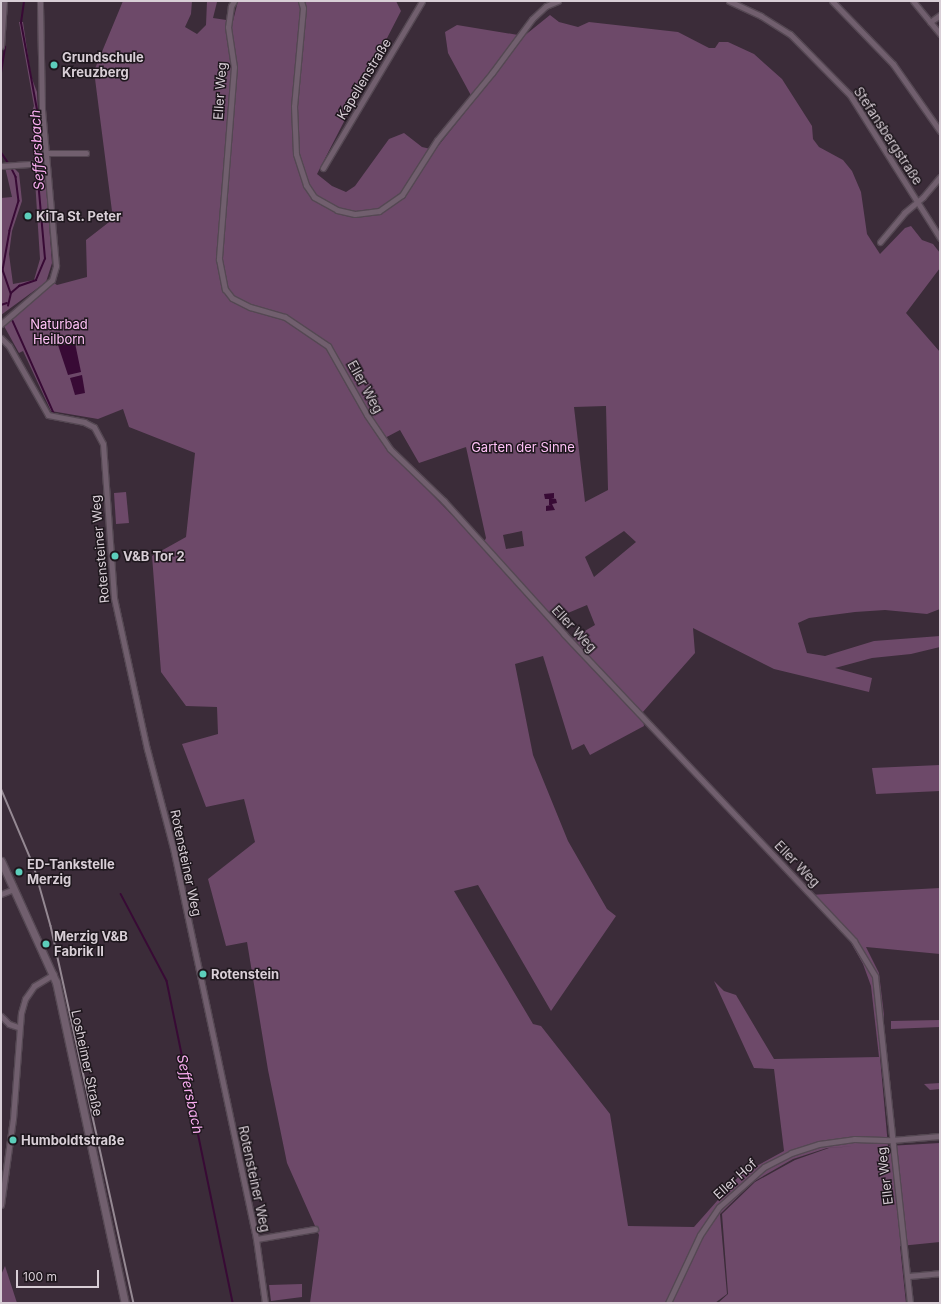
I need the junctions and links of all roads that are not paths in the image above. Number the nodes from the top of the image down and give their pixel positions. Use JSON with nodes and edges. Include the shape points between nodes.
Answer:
{"nodes":[{"id":1,"x":4,"y":1,"type":"edge"},
{"id":2,"x":40,"y":1,"type":"edge"},
{"id":3,"x":234,"y":1,"type":"edge"},
{"id":4,"x":301,"y":1,"type":"edge"},
{"id":5,"x":422,"y":1,"type":"edge"},
{"id":6,"x":558,"y":1,"type":"edge"},
{"id":7,"x":729,"y":1,"type":"edge"},
{"id":8,"x":832,"y":1,"type":"edge"},
{"id":9,"x":913,"y":1,"type":"edge"},
{"id":10,"x":940,"y":15,"type":"edge"},
{"id":11,"x":930,"y":22,"type":"junction"},
{"id":12,"x":940,"y":34,"type":"edge"},
{"id":13,"x":1,"y":46,"type":"edge"},
{"id":14,"x":940,"y":131,"type":"edge"},
{"id":15,"x":45,"y":153,"type":"junction"},
{"id":16,"x":86,"y":153,"type":"dead end"},
{"id":17,"x":33,"y":164,"type":"dead end"},
{"id":18,"x":3,"y":166,"type":"edge"},
{"id":19,"x":322,"y":168,"type":"dead end"},
{"id":20,"x":940,"y":177,"type":"edge"},
{"id":21,"x":918,"y":202,"type":"junction"},
{"id":22,"x":940,"y":238,"type":"edge"},
{"id":23,"x":880,"y":242,"type":"dead end"},
{"id":24,"x":1,"y":324,"type":"edge"},
{"id":25,"x":1,"y":338,"type":"edge"},
{"id":26,"x":1,"y":861,"type":"edge"},
{"id":27,"x":14,"y":889,"type":"junction"},
{"id":28,"x":1,"y":894,"type":"edge"},
{"id":29,"x":54,"y":974,"type":"junction"},
{"id":30,"x":1,"y":1016,"type":"edge"},
{"id":31,"x":18,"y":1027,"type":"junction"},
{"id":32,"x":940,"y":1136,"type":"edge"},
{"id":33,"x":892,"y":1140,"type":"junction"},
{"id":34,"x":3,"y":1175,"type":"edge"},
{"id":35,"x":1,"y":1205,"type":"edge"},
{"id":36,"x":315,"y":1230,"type":"dead end"},
{"id":37,"x":256,"y":1239,"type":"junction"},
{"id":38,"x":940,"y":1273,"type":"edge"},
{"id":39,"x":908,"y":1276,"type":"junction"},
{"id":40,"x":125,"y":1303,"type":"edge"},
{"id":41,"x":265,"y":1303,"type":"edge"},
{"id":42,"x":668,"y":1303,"type":"edge"},
{"id":43,"x":910,"y":1303,"type":"edge"}],
"edges":[{"from":1,"to":13,"type":"street"},
{"from":2,"to":15,"type":"street"},
{"from":3,"to":33,"type":"street","name":"Eller Weg","via":[[228,27],[234,67],[219,258],[225,289],[232,298],[250,307],[285,317],[328,346],[367,415],[390,449],[439,496],[564,634],[854,941],[874,976]]},
{"from":4,"to":6,"type":"street","via":[[294,106],[296,154],[306,185],[314,197],[337,210],[355,214],[379,211],[402,195],[437,140],[529,23],[546,6]]},
{"from":5,"to":19,"type":"street","name":"Kapellenstraße"},
{"from":7,"to":21,"type":"street","name":"Stefansbergstraße","via":[[761,16],[790,34],[850,95]]},
{"from":8,"to":14,"type":"street","via":[[893,64]]},
{"from":9,"to":11,"type":"street"},
{"from":10,"to":11,"type":"street"},
{"from":11,"to":12,"type":"street"},
{"from":15,"to":16,"type":"street"},
{"from":15,"to":24,"type":"street","via":[[54,275],[52,280]]},
{"from":17,"to":18,"type":"street"},
{"from":20,"to":21,"type":"street"},
{"from":21,"to":22,"type":"street","name":"Stefansbergstraße"},
{"from":21,"to":23,"type":"street","via":[[904,213]]},
{"from":25,"to":37,"type":"street","name":"Rotensteiner Weg","via":[[9,346],[48,415],[84,422],[94,427],[100,435],[105,459],[114,598],[147,749],[173,848]]},
{"from":26,"to":27,"type":"main road","name":"Losheimer Straße"},
{"from":27,"to":28,"type":"street"},
{"from":27,"to":29,"type":"main road","name":"Losheimer Straße"},
{"from":29,"to":31,"type":"street","via":[[29,992]]},
{"from":29,"to":40,"type":"main road","name":"Losheimer Straße"},
{"from":30,"to":31,"type":"street","via":[[8,1024]]},
{"from":31,"to":34,"type":"street","via":[[13,1119]]},
{"from":32,"to":33,"type":"street","name":"Eller Hof"},
{"from":33,"to":39,"type":"street","name":"Eller Weg"},
{"from":33,"to":42,"type":"street","name":"Eller Hof","via":[[854,1139],[819,1144],[791,1153],[764,1167],[719,1207],[700,1235]]},
{"from":34,"to":35,"type":"street"},
{"from":36,"to":37,"type":"street"},
{"from":37,"to":41,"type":"street","name":"Rotensteiner Weg"},
{"from":38,"to":39,"type":"street"},
{"from":39,"to":43,"type":"street","name":"Eller Weg"}]}
